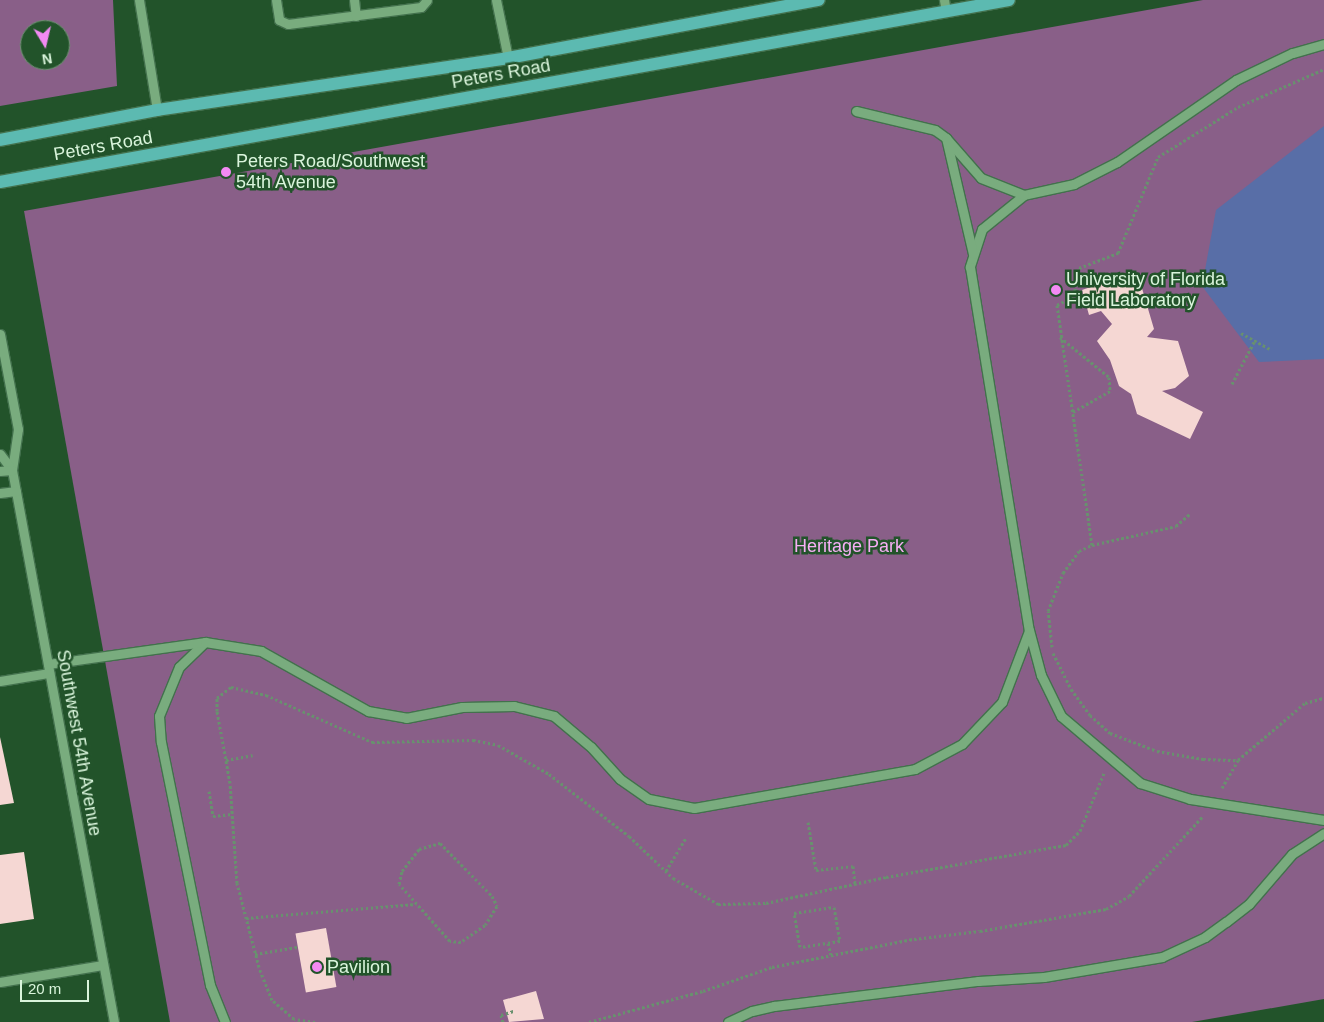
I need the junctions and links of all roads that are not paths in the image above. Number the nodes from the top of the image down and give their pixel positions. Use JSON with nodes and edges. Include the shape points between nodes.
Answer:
{"nodes":[{"id":1,"x":138,"y":0,"type":"edge"},
{"id":2,"x":276,"y":0,"type":"edge"},
{"id":3,"x":354,"y":0,"type":"edge"},
{"id":4,"x":427,"y":0,"type":"edge"},
{"id":5,"x":496,"y":0,"type":"edge"},
{"id":6,"x":819,"y":0,"type":"edge"},
{"id":7,"x":1009,"y":0,"type":"edge"},
{"id":8,"x":945,"y":6,"type":"edge"},
{"id":9,"x":356,"y":16,"type":"junction"},
{"id":10,"x":1324,"y":44,"type":"edge"},
{"id":11,"x":508,"y":58,"type":"junction"},
{"id":12,"x":157,"y":110,"type":"junction"},
{"id":13,"x":856,"y":111,"type":"dead end"},
{"id":14,"x":946,"y":138,"type":"junction"},
{"id":15,"x":0,"y":140,"type":"edge"},
{"id":16,"x":0,"y":182,"type":"edge"},
{"id":17,"x":1024,"y":195,"type":"junction"},
{"id":18,"x":973,"y":254,"type":"junction"},
{"id":19,"x":0,"y":334,"type":"edge"},
{"id":20,"x":0,"y":454,"type":"edge"},
{"id":21,"x":12,"y":470,"type":"junction"},
{"id":22,"x":0,"y":472,"type":"edge"},
{"id":23,"x":16,"y":491,"type":"junction"},
{"id":24,"x":0,"y":493,"type":"edge"},
{"id":25,"x":1029,"y":630,"type":"junction"},
{"id":26,"x":206,"y":642,"type":"junction"},
{"id":27,"x":48,"y":668,"type":"junction"},
{"id":28,"x":0,"y":681,"type":"edge"},
{"id":29,"x":1324,"y":820,"type":"edge"},
{"id":30,"x":1324,"y":833,"type":"edge"},
{"id":31,"x":103,"y":965,"type":"junction"},
{"id":32,"x":0,"y":982,"type":"edge"},
{"id":33,"x":114,"y":1022,"type":"edge"},
{"id":34,"x":225,"y":1022,"type":"edge"},
{"id":35,"x":728,"y":1022,"type":"edge"}],
"edges":[{"from":1,"to":12,"type":"street"},
{"from":2,"to":9,"type":"street","via":[[279,20],[288,24]]},
{"from":3,"to":9,"type":"street"},
{"from":4,"to":9,"type":"street","via":[[420,7]]},
{"from":5,"to":11,"type":"street"},
{"from":6,"to":11,"type":"main road","name":"Peters Road"},
{"from":7,"to":8,"type":"main road","name":"Peters Road"},
{"from":8,"to":16,"type":"main road","name":"Peters Road"},
{"from":10,"to":17,"type":"street","via":[[1292,54],[1236,80],[1117,162],[1074,184]]},
{"from":11,"to":12,"type":"main road","name":"Peters Road"},
{"from":12,"to":15,"type":"main road","name":"Peters Road"},
{"from":13,"to":14,"type":"street","via":[[935,130]]},
{"from":14,"to":17,"type":"street","via":[[981,178]]},
{"from":14,"to":18,"type":"street"},
{"from":17,"to":18,"type":"street","via":[[982,229]]},
{"from":18,"to":25,"type":"street","via":[[970,267]]},
{"from":19,"to":21,"type":"street","name":"Southwest 54th Avenue","via":[[18,429]]},
{"from":20,"to":21,"type":"street","name":"Southwest 54th Avenue"},
{"from":21,"to":22,"type":"street"},
{"from":21,"to":23,"type":"street","name":"Southwest 54th Avenue"},
{"from":23,"to":24,"type":"street"},
{"from":23,"to":27,"type":"street","name":"Southwest 54th Avenue"},
{"from":25,"to":26,"type":"street","via":[[1002,702],[962,744],[915,769],[694,808],[649,799],[620,779],[591,747],[554,716],[514,706],[462,707],[406,718],[368,711],[261,651]]},
{"from":25,"to":29,"type":"street","via":[[1041,675],[1061,716],[1140,783],[1190,799]]},
{"from":26,"to":27,"type":"street"},
{"from":26,"to":34,"type":"street","via":[[179,667],[159,716],[160,742],[210,985]]},
{"from":27,"to":28,"type":"street"},
{"from":27,"to":31,"type":"street","name":"Southwest 54th Avenue"},
{"from":30,"to":35,"type":"street","via":[[1292,854],[1249,904],[1226,922],[1205,937],[1162,957],[1044,977],[978,981],[774,1006],[752,1011]]},
{"from":31,"to":32,"type":"street"},
{"from":31,"to":33,"type":"street","name":"Southwest 54th Avenue"}]}
